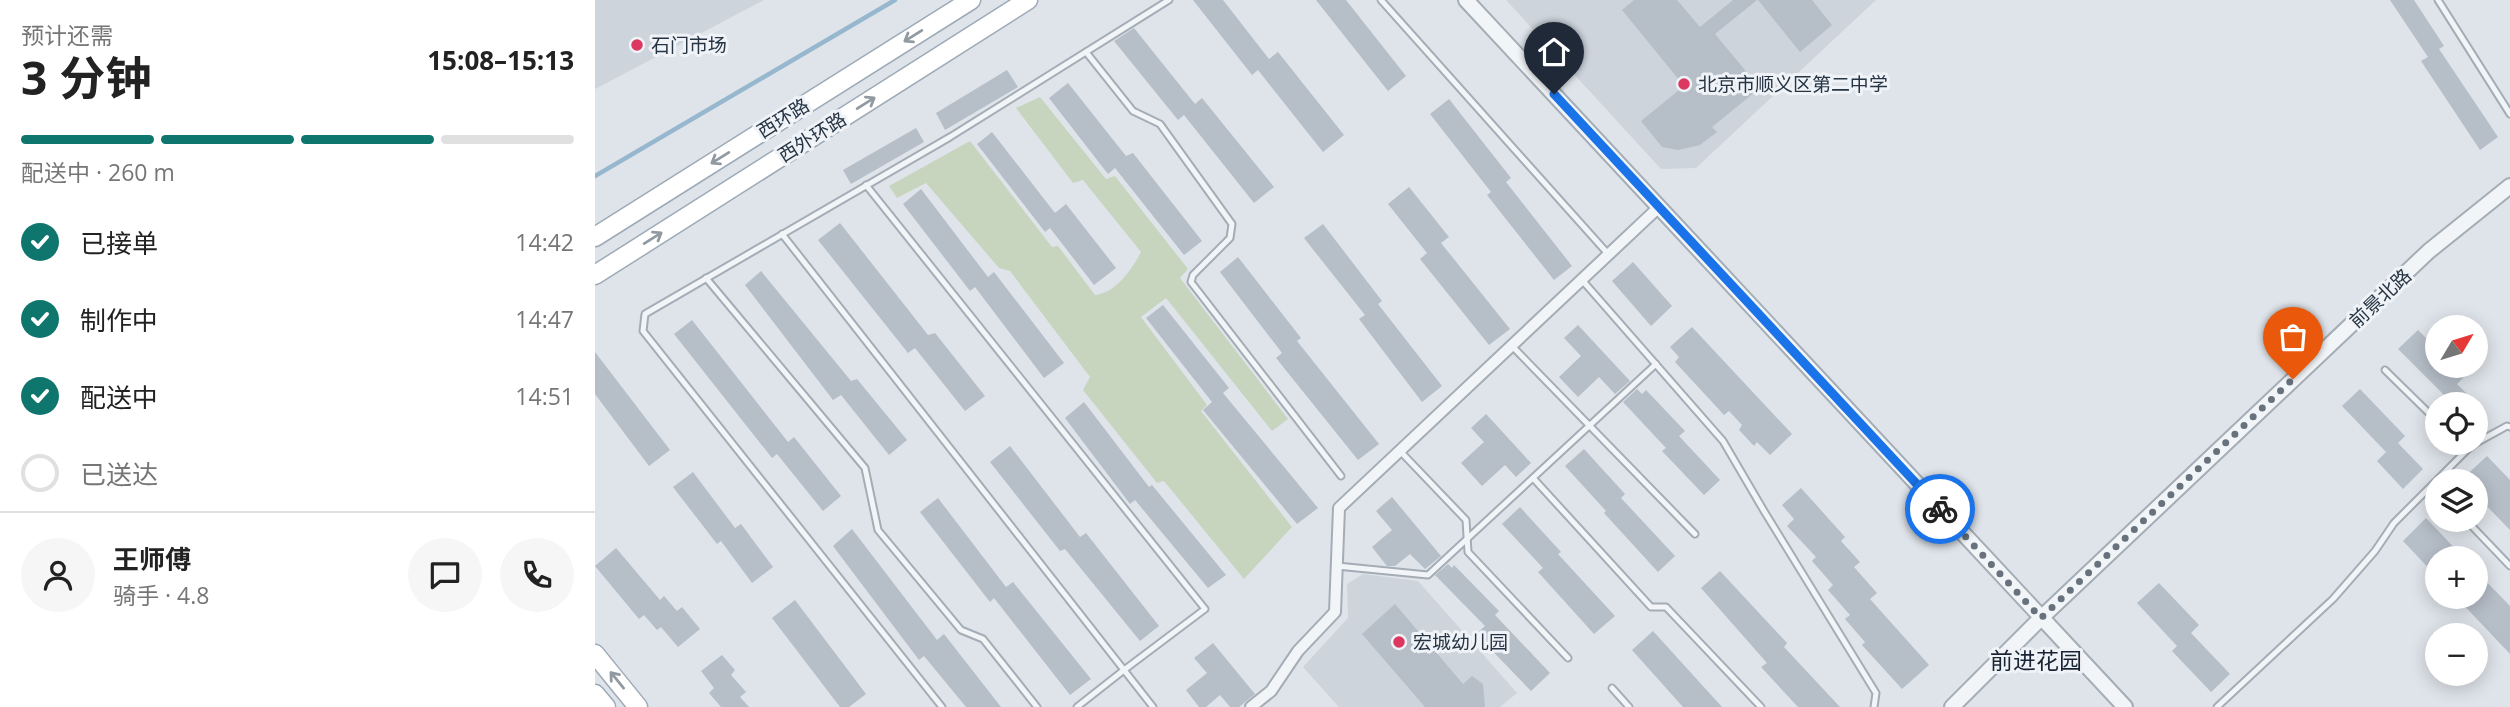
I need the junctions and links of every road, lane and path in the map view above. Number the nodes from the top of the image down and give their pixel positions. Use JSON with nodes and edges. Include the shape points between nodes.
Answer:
{"nodes":[{"id":1,"x":971,"y":0,"type":"edge"},
{"id":2,"x":1028,"y":0,"type":"edge"},
{"id":3,"x":1169,"y":0,"type":"edge"},
{"id":4,"x":1381,"y":0,"type":"edge"},
{"id":5,"x":1466,"y":0,"type":"edge"},
{"id":6,"x":2438,"y":0,"type":"edge"},
{"id":7,"x":1086,"y":52,"type":"junction"},
{"id":8,"x":2510,"y":114,"type":"edge"},
{"id":9,"x":866,"y":185,"type":"junction"},
{"id":10,"x":2510,"y":186,"type":"edge"},
{"id":11,"x":1660,"y":206,"type":"junction"},
{"id":12,"x":782,"y":234,"type":"junction"},
{"id":13,"x":595,"y":237,"type":"edge"},
{"id":14,"x":1609,"y":255,"type":"junction"},
{"id":15,"x":595,"y":275,"type":"edge"},
{"id":16,"x":706,"y":278,"type":"junction"},
{"id":17,"x":1582,"y":280,"type":"junction"},
{"id":18,"x":1512,"y":346,"type":"junction"},
{"id":19,"x":1656,"y":364,"type":"junction"},
{"id":20,"x":2385,"y":370,"type":"dead end"},
{"id":21,"x":2425,"y":409,"type":"edge"},
{"id":22,"x":1590,"y":426,"type":"junction"},
{"id":23,"x":2510,"y":427,"type":"edge"},
{"id":24,"x":2488,"y":436,"type":"edge"},
{"id":25,"x":1400,"y":451,"type":"junction"},
{"id":26,"x":2462,"y":455,"type":"edge"},
{"id":27,"x":2448,"y":469,"type":"edge"},
{"id":28,"x":1341,"y":476,"type":"dead end"},
{"id":29,"x":1533,"y":478,"type":"junction"},
{"id":30,"x":2425,"y":492,"type":"edge"},
{"id":31,"x":2477,"y":532,"type":"edge"},
{"id":32,"x":1695,"y":534,"type":"dead end"},
{"id":33,"x":1467,"y":539,"type":"junction"},
{"id":34,"x":1337,"y":566,"type":"junction"},
{"id":35,"x":2510,"y":566,"type":"edge"},
{"id":36,"x":2041,"y":618,"type":"junction"},
{"id":37,"x":595,"y":654,"type":"edge"},
{"id":38,"x":1567,"y":658,"type":"dead end"},
{"id":39,"x":1124,"y":670,"type":"junction"},
{"id":40,"x":1612,"y":688,"type":"dead end"},
{"id":41,"x":595,"y":694,"type":"edge"},
{"id":42,"x":606,"y":707,"type":"edge"},
{"id":43,"x":638,"y":707,"type":"edge"},
{"id":44,"x":942,"y":707,"type":"edge"},
{"id":45,"x":1037,"y":707,"type":"edge"},
{"id":46,"x":1077,"y":707,"type":"edge"},
{"id":47,"x":1153,"y":707,"type":"edge"},
{"id":48,"x":1251,"y":707,"type":"edge"},
{"id":49,"x":1629,"y":707,"type":"edge"},
{"id":50,"x":1761,"y":707,"type":"edge"},
{"id":51,"x":1874,"y":707,"type":"edge"},
{"id":52,"x":1952,"y":707,"type":"edge"},
{"id":53,"x":2125,"y":707,"type":"edge"},
{"id":54,"x":2217,"y":707,"type":"edge"}],
"edges":[{"from":1,"to":13,"type":"main road","name":"西环路","one_way":true},
{"from":15,"to":2,"type":"main road","name":"西外环路","one_way":true},
{"from":3,"to":7,"type":"lane"},
{"from":4,"to":14,"type":"lane"},
{"from":5,"to":11,"type":"street"},
{"from":6,"to":8,"type":"lane"},
{"from":7,"to":9,"type":"lane"},
{"from":7,"to":28,"type":"lane","via":[[1133,111],[1160,124],[1232,224],[1230,237],[1191,282]]},
{"from":9,"to":12,"type":"lane"},
{"from":9,"to":39,"type":"lane","via":[[1205,609]]},
{"from":10,"to":36,"type":"street","name":"前景北路","via":[[2429,251]]},
{"from":11,"to":14,"type":"street"},
{"from":11,"to":36,"type":"street"},
{"from":12,"to":16,"type":"lane"},
{"from":12,"to":39,"type":"lane"},
{"from":14,"to":17,"type":"street"},
{"from":16,"to":44,"type":"lane","via":[[645,314],[643,331]]},
{"from":16,"to":45,"type":"lane","via":[[865,468],[878,530],[961,630],[983,639]]},
{"from":17,"to":18,"type":"street"},
{"from":17,"to":19,"type":"lane"},
{"from":18,"to":22,"type":"lane"},
{"from":18,"to":25,"type":"street"},
{"from":19,"to":22,"type":"lane"},
{"from":19,"to":51,"type":"lane","via":[[1723,441],[1876,693]]},
{"from":20,"to":21,"type":"lane"},
{"from":22,"to":29,"type":"lane"},
{"from":22,"to":32,"type":"lane"},
{"from":23,"to":24,"type":"lane"},
{"from":25,"to":33,"type":"lane","via":[[1466,520]]},
{"from":25,"to":34,"type":"street","via":[[1339,508]]},
{"from":26,"to":27,"type":"lane"},
{"from":29,"to":33,"type":"lane"},
{"from":29,"to":50,"type":"lane","via":[[1651,607],[1666,607]]},
{"from":30,"to":54,"type":"lane","via":[[2333,599]]},
{"from":31,"to":35,"type":"lane"},
{"from":33,"to":34,"type":"lane","via":[[1428,575]]},
{"from":33,"to":38,"type":"lane","via":[[1468,552]]},
{"from":34,"to":48,"type":"street","via":[[1335,612],[1298,651],[1272,691]]},
{"from":36,"to":52,"type":"street","name":"前景北路"},
{"from":36,"to":53,"type":"street"},
{"from":43,"to":37,"type":"main road","one_way":true},
{"from":39,"to":46,"type":"lane"},
{"from":39,"to":47,"type":"lane"},
{"from":40,"to":49,"type":"lane"},
{"from":41,"to":42,"type":"main road"}]}
